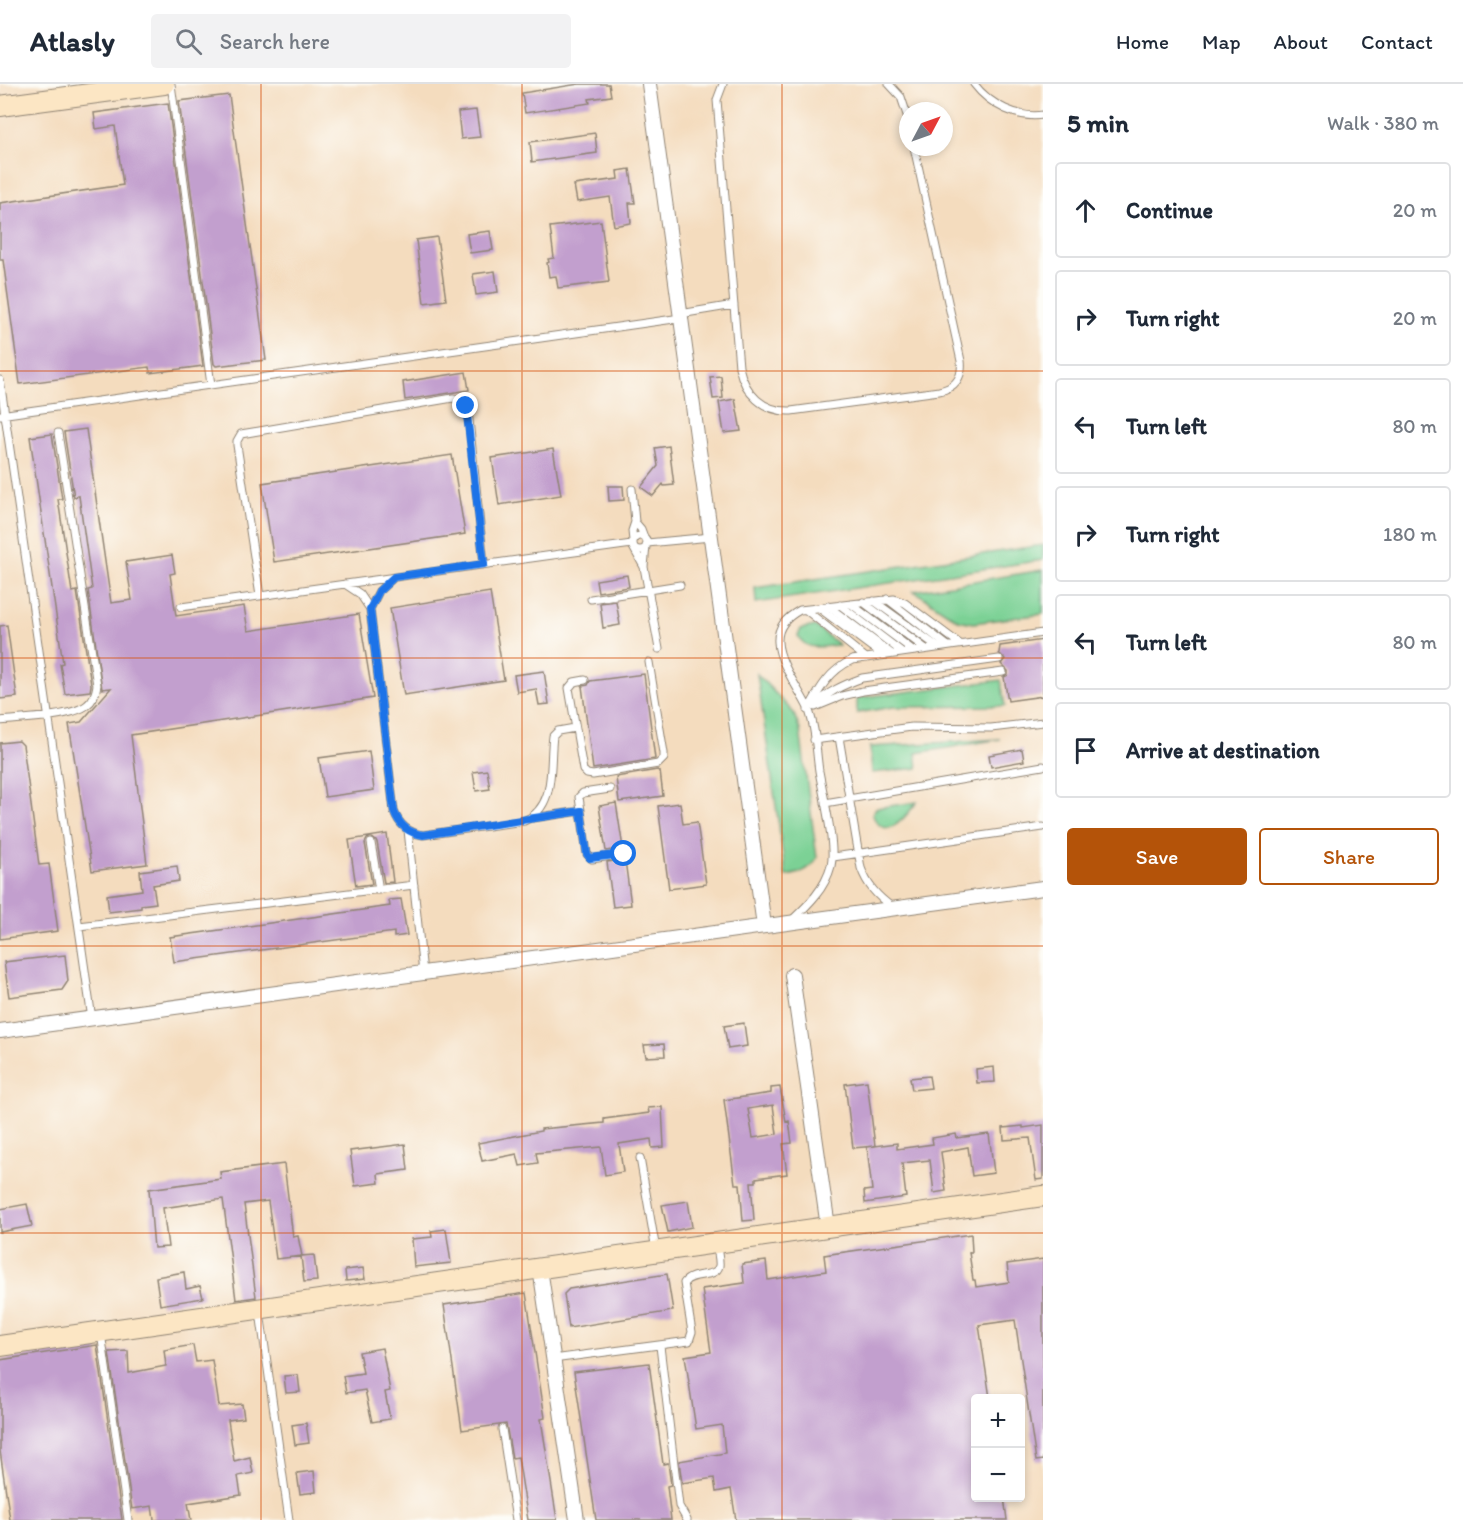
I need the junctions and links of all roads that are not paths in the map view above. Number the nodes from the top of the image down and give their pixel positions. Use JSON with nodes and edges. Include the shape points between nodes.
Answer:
{"nodes":[{"id":1,"x":162,"y":84,"type":"edge"},
{"id":2,"x":649,"y":84,"type":"edge"},
{"id":3,"x":723,"y":84,"type":"edge"},
{"id":4,"x":889,"y":84,"type":"edge"},
{"id":5,"x":975,"y":84,"type":"edge"},
{"id":6,"x":903,"y":102,"type":"edge"},
{"id":7,"x":0,"y":106,"type":"edge"},
{"id":8,"x":1043,"y":115,"type":"edge"},
{"id":9,"x":916,"y":156,"type":"edge"},
{"id":10,"x":734,"y":305,"type":"junction"},
{"id":11,"x":681,"y":316,"type":"junction"},
{"id":12,"x":0,"y":380,"type":"edge"},
{"id":13,"x":211,"y":385,"type":"junction"},
{"id":14,"x":2,"y":414,"type":"edge"},
{"id":15,"x":58,"y":433,"type":"dead end"},
{"id":16,"x":632,"y":489,"type":"dead end"},
{"id":17,"x":635,"y":522,"type":"junction"},
{"id":18,"x":711,"y":537,"type":"junction"},
{"id":19,"x":646,"y":542,"type":"junction"},
{"id":20,"x":633,"y":544,"type":"junction"},
{"id":21,"x":484,"y":564,"type":"junction"},
{"id":22,"x":644,"y":567,"type":"junction"},
{"id":23,"x":394,"y":577,"type":"junction"},
{"id":24,"x":345,"y":584,"type":"junction"},
{"id":25,"x":680,"y":585,"type":"dead end"},
{"id":26,"x":648,"y":590,"type":"junction"},
{"id":27,"x":260,"y":596,"type":"junction"},
{"id":28,"x":591,"y":599,"type":"dead end"},
{"id":29,"x":887,"y":599,"type":"junction"},
{"id":30,"x":874,"y":601,"type":"junction"},
{"id":31,"x":863,"y":602,"type":"junction"},
{"id":32,"x":851,"y":603,"type":"junction"},
{"id":33,"x":840,"y":605,"type":"junction"},
{"id":34,"x":828,"y":606,"type":"junction"},
{"id":35,"x":181,"y":607,"type":"dead end"},
{"id":36,"x":819,"y":608,"type":"junction"},
{"id":37,"x":370,"y":609,"type":"junction"},
{"id":38,"x":806,"y":609,"type":"junction"},
{"id":39,"x":1043,"y":633,"type":"edge"},
{"id":40,"x":960,"y":644,"type":"junction"},
{"id":41,"x":948,"y":646,"type":"junction"},
{"id":42,"x":938,"y":647,"type":"junction"},
{"id":43,"x":659,"y":649,"type":"dead end"},
{"id":44,"x":926,"y":649,"type":"junction"},
{"id":45,"x":914,"y":651,"type":"junction"},
{"id":46,"x":902,"y":652,"type":"junction"},
{"id":47,"x":892,"y":654,"type":"junction"},
{"id":48,"x":882,"y":655,"type":"junction"},
{"id":49,"x":866,"y":658,"type":"junction"},
{"id":50,"x":999,"y":659,"type":"dead end"},
{"id":51,"x":649,"y":662,"type":"dead end"},
{"id":52,"x":1004,"y":672,"type":"dead end"},
{"id":53,"x":585,"y":680,"type":"dead end"},
{"id":54,"x":808,"y":710,"type":"junction"},
{"id":55,"x":48,"y":716,"type":"junction"},
{"id":56,"x":0,"y":721,"type":"edge"},
{"id":57,"x":1043,"y":722,"type":"edge"},
{"id":58,"x":575,"y":728,"type":"junction"},
{"id":59,"x":839,"y":737,"type":"junction"},
{"id":60,"x":814,"y":740,"type":"junction"},
{"id":61,"x":1043,"y":766,"type":"edge"},
{"id":62,"x":610,"y":789,"type":"dead end"},
{"id":63,"x":848,"y":799,"type":"junction"},
{"id":64,"x":825,"y":802,"type":"junction"},
{"id":65,"x":581,"y":811,"type":"junction"},
{"id":66,"x":532,"y":818,"type":"junction"},
{"id":67,"x":1043,"y":827,"type":"edge"},
{"id":68,"x":408,"y":830,"type":"junction"},
{"id":69,"x":371,"y":843,"type":"dead end"},
{"id":70,"x":858,"y":852,"type":"junction"},
{"id":71,"x":624,"y":854,"type":"dead end"},
{"id":72,"x":833,"y":857,"type":"junction"},
{"id":73,"x":414,"y":885,"type":"junction"},
{"id":74,"x":1043,"y":888,"type":"edge"},
{"id":75,"x":379,"y":890,"type":"junction"},
{"id":76,"x":894,"y":908,"type":"junction"},
{"id":77,"x":789,"y":922,"type":"junction"},
{"id":78,"x":79,"y":926,"type":"junction"},
{"id":79,"x":764,"y":926,"type":"junction"},
{"id":80,"x":423,"y":973,"type":"junction"},
{"id":81,"x":792,"y":975,"type":"dead end"},
{"id":82,"x":92,"y":1019,"type":"junction"},
{"id":83,"x":3,"y":1028,"type":"edge"},
{"id":84,"x":640,"y":1158,"type":"dead end"},
{"id":85,"x":1043,"y":1196,"type":"edge"},
{"id":86,"x":828,"y":1227,"type":"junction"},
{"id":87,"x":716,"y":1243,"type":"junction"},
{"id":88,"x":656,"y":1251,"type":"junction"},
{"id":89,"x":540,"y":1268,"type":"junction"},
{"id":90,"x":259,"y":1308,"type":"junction"},
{"id":91,"x":101,"y":1330,"type":"junction"},
{"id":92,"x":0,"y":1346,"type":"edge"},
{"id":93,"x":660,"y":1346,"type":"junction"},
{"id":94,"x":553,"y":1359,"type":"junction"},
{"id":95,"x":502,"y":1429,"type":"dead end"},
{"id":96,"x":128,"y":1520,"type":"edge"},
{"id":97,"x":289,"y":1520,"type":"edge"},
{"id":98,"x":516,"y":1520,"type":"edge"},
{"id":99,"x":577,"y":1520,"type":"edge"},
{"id":100,"x":687,"y":1520,"type":"edge"}],
"edges":[{"from":1,"to":7,"type":"main road"},
{"from":1,"to":13,"type":"lane"},
{"from":2,"to":11,"type":"street"},
{"from":3,"to":10,"type":"lane","via":[[717,100]]},
{"from":4,"to":6,"type":"lane"},
{"from":5,"to":8,"type":"lane","via":[[1003,108]]},
{"from":9,"to":10,"type":"lane","via":[[961,362],[961,374],[955,384],[945,390],[905,396],[791,411],[773,409],[756,400],[741,376]]},
{"from":10,"to":11,"type":"lane"},
{"from":11,"to":13,"type":"lane"},
{"from":11,"to":18,"type":"street"},
{"from":12,"to":14,"type":"lane"},
{"from":13,"to":14,"type":"lane"},
{"from":14,"to":55,"type":"lane"},
{"from":15,"to":55,"type":"lane","via":[[97,685],[95,696],[87,705]]},
{"from":16,"to":17,"type":"lane"},
{"from":17,"to":19,"type":"lane"},
{"from":17,"to":20,"type":"lane"},
{"from":18,"to":19,"type":"lane"},
{"from":18,"to":79,"type":"street"},
{"from":19,"to":20,"type":"lane","via":[[637,537]]},
{"from":19,"to":20,"type":"lane","via":[[642,550]]},
{"from":19,"to":22,"type":"lane"},
{"from":20,"to":21,"type":"lane"},
{"from":20,"to":22,"type":"lane"},
{"from":21,"to":23,"type":"lane"},
{"from":21,"to":27,"type":"lane","via":[[468,410],[461,400],[453,398],[241,434],[237,445]]},
{"from":22,"to":26,"type":"lane"},
{"from":23,"to":24,"type":"lane"},
{"from":23,"to":37,"type":"lane","via":[[379,591]]},
{"from":24,"to":27,"type":"lane"},
{"from":24,"to":37,"type":"lane","via":[[360,594]]},
{"from":25,"to":26,"type":"lane"},
{"from":26,"to":28,"type":"lane"},
{"from":26,"to":43,"type":"lane"},
{"from":27,"to":35,"type":"lane"},
{"from":29,"to":30,"type":"lane"},
{"from":29,"to":40,"type":"lane","via":[[905,603]]},
{"from":29,"to":41,"type":"lane"},
{"from":30,"to":31,"type":"lane"},
{"from":30,"to":42,"type":"lane"},
{"from":31,"to":32,"type":"lane"},
{"from":31,"to":44,"type":"lane"},
{"from":32,"to":33,"type":"lane"},
{"from":32,"to":45,"type":"lane"},
{"from":33,"to":34,"type":"lane"},
{"from":33,"to":46,"type":"lane"},
{"from":34,"to":36,"type":"lane"},
{"from":34,"to":47,"type":"lane"},
{"from":36,"to":38,"type":"lane"},
{"from":36,"to":48,"type":"lane"},
{"from":37,"to":68,"type":"lane","via":[[394,811]]},
{"from":38,"to":49,"type":"lane"},
{"from":38,"to":54,"type":"lane","via":[[790,615],[783,623],[777,643]]},
{"from":39,"to":40,"type":"lane"},
{"from":40,"to":41,"type":"lane"},
{"from":41,"to":42,"type":"lane"},
{"from":42,"to":44,"type":"lane"},
{"from":44,"to":45,"type":"lane"},
{"from":45,"to":46,"type":"lane"},
{"from":46,"to":47,"type":"lane"},
{"from":47,"to":48,"type":"lane"},
{"from":48,"to":49,"type":"lane"},
{"from":49,"to":54,"type":"lane","via":[[852,660],[835,670],[821,685]]},
{"from":50,"to":54,"type":"lane","via":[[862,678],[842,685]]},
{"from":51,"to":58,"type":"lane","via":[[664,753],[661,763],[587,774],[581,767]]},
{"from":52,"to":54,"type":"lane","via":[[863,691]]},
{"from":53,"to":58,"type":"lane","via":[[574,682],[569,688]]},
{"from":54,"to":60,"type":"lane"},
{"from":55,"to":56,"type":"lane"},
{"from":55,"to":78,"type":"lane"},
{"from":57,"to":59,"type":"lane","via":[[991,728],[912,728]]},
{"from":58,"to":66,"type":"lane","via":[[553,736],[548,795]]},
{"from":59,"to":60,"type":"lane"},
{"from":59,"to":63,"type":"lane"},
{"from":60,"to":64,"type":"lane"},
{"from":61,"to":63,"type":"lane"},
{"from":62,"to":65,"type":"lane","via":[[581,795]]},
{"from":63,"to":64,"type":"lane"},
{"from":63,"to":70,"type":"lane"},
{"from":64,"to":72,"type":"lane"},
{"from":65,"to":66,"type":"lane"},
{"from":65,"to":71,"type":"lane","via":[[590,858]]},
{"from":66,"to":68,"type":"lane","via":[[423,835]]},
{"from":67,"to":70,"type":"lane"},
{"from":68,"to":73,"type":"lane"},
{"from":69,"to":75,"type":"lane"},
{"from":70,"to":72,"type":"lane"},
{"from":70,"to":76,"type":"lane","via":[[869,885]]},
{"from":72,"to":77,"type":"lane","via":[[821,889]]},
{"from":73,"to":75,"type":"lane"},
{"from":73,"to":80,"type":"lane"},
{"from":74,"to":76,"type":"street"},
{"from":75,"to":78,"type":"lane"},
{"from":76,"to":77,"type":"street"},
{"from":77,"to":79,"type":"street"},
{"from":78,"to":82,"type":"lane"},
{"from":79,"to":80,"type":"street"},
{"from":80,"to":82,"type":"street"},
{"from":81,"to":86,"type":"street"},
{"from":82,"to":83,"type":"street"},
{"from":84,"to":88,"type":"lane"},
{"from":85,"to":86,"type":"main road"},
{"from":86,"to":87,"type":"main road"},
{"from":87,"to":88,"type":"main road"},
{"from":87,"to":93,"type":"lane","via":[[717,1270],[688,1278],[684,1283],[691,1339]]},
{"from":88,"to":89,"type":"main road"},
{"from":89,"to":90,"type":"main road"},
{"from":89,"to":94,"type":"street"},
{"from":90,"to":91,"type":"main road"},
{"from":90,"to":97,"type":"lane"},
{"from":91,"to":92,"type":"main road"},
{"from":91,"to":96,"type":"lane"},
{"from":93,"to":94,"type":"lane"},
{"from":93,"to":100,"type":"lane","via":[[679,1506]]},
{"from":94,"to":99,"type":"street"},
{"from":95,"to":98,"type":"lane"}]}
